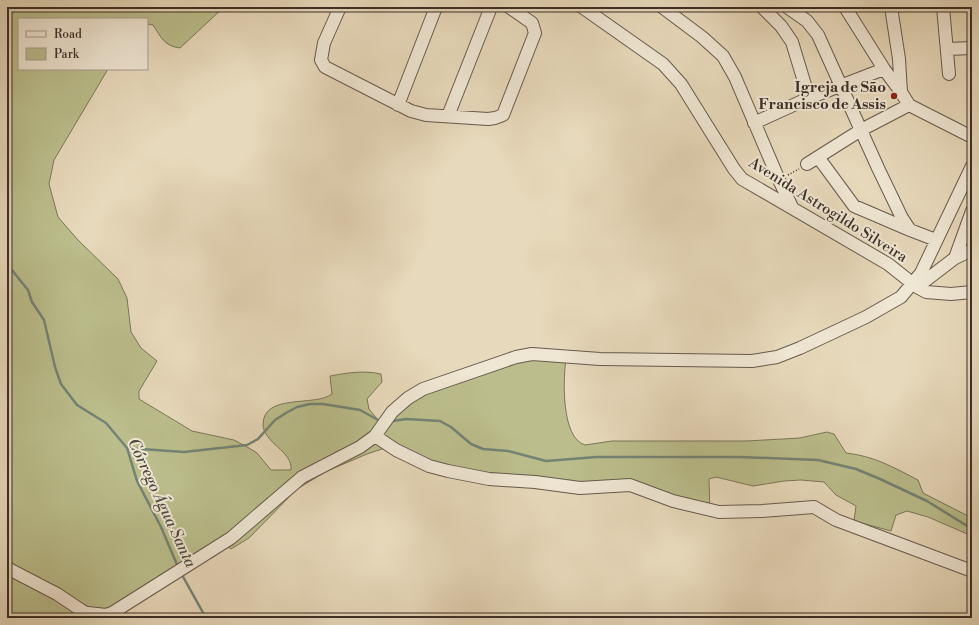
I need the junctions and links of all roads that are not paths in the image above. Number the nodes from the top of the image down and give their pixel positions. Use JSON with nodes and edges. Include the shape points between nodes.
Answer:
{"nodes":[{"id":1,"x":340,"y":7,"type":"edge"},
{"id":2,"x":436,"y":7,"type":"edge"},
{"id":3,"x":491,"y":7,"type":"edge"},
{"id":4,"x":509,"y":7,"type":"edge"},
{"id":5,"x":582,"y":7,"type":"edge"},
{"id":6,"x":662,"y":7,"type":"edge"},
{"id":7,"x":762,"y":7,"type":"edge"},
{"id":8,"x":787,"y":7,"type":"edge"},
{"id":9,"x":845,"y":7,"type":"edge"},
{"id":10,"x":891,"y":7,"type":"edge"},
{"id":11,"x":943,"y":7,"type":"edge"},
{"id":12,"x":972,"y":48,"type":"edge"},
{"id":13,"x":948,"y":49,"type":"junction"},
{"id":14,"x":884,"y":69,"type":"junction"},
{"id":15,"x":949,"y":74,"type":"dead end"},
{"id":16,"x":840,"y":85,"type":"junction"},
{"id":17,"x":901,"y":92,"type":"junction"},
{"id":18,"x":809,"y":98,"type":"junction"},
{"id":19,"x":398,"y":105,"type":"junction"},
{"id":20,"x":909,"y":106,"type":"junction"},
{"id":21,"x":448,"y":116,"type":"junction"},
{"id":22,"x":754,"y":123,"type":"junction"},
{"id":23,"x":861,"y":130,"type":"junction"},
{"id":24,"x":972,"y":137,"type":"edge"},
{"id":25,"x":818,"y":157,"type":"junction"},
{"id":26,"x":807,"y":164,"type":"road end"},
{"id":27,"x":972,"y":166,"type":"edge"},
{"id":28,"x":792,"y":207,"type":"junction"},
{"id":29,"x":972,"y":211,"type":"edge"},
{"id":30,"x":910,"y":230,"type":"junction"},
{"id":31,"x":936,"y":240,"type":"junction"},
{"id":32,"x":972,"y":250,"type":"edge"},
{"id":33,"x":956,"y":258,"type":"junction"},
{"id":34,"x":915,"y":285,"type":"junction"},
{"id":35,"x":972,"y":292,"type":"edge"},
{"id":36,"x":375,"y":436,"type":"junction"},
{"id":37,"x":7,"y":568,"type":"edge"},
{"id":38,"x":972,"y":571,"type":"edge"},
{"id":39,"x":118,"y":613,"type":"edge"},
{"id":40,"x":91,"y":616,"type":"edge"}],
"edges":[{"from":1,"to":19,"type":"street","via":[[324,43],[322,64]]},
{"from":2,"to":19,"type":"street"},
{"from":3,"to":21,"type":"street"},
{"from":4,"to":21,"type":"street","via":[[528,19],[535,29],[502,115],[488,119]]},
{"from":5,"to":28,"type":"street","name":"Avenida Astrogildo Silveira","via":[[663,64],[681,84],[739,176]]},
{"from":6,"to":22,"type":"street","via":[[723,56],[735,77]]},
{"from":7,"to":18,"type":"street","via":[[781,26],[792,42]]},
{"from":8,"to":16,"type":"street","via":[[813,27]]},
{"from":9,"to":14,"type":"street"},
{"from":10,"to":17,"type":"street"},
{"from":11,"to":13,"type":"street"},
{"from":12,"to":13,"type":"street"},
{"from":13,"to":15,"type":"street"},
{"from":14,"to":16,"type":"street"},
{"from":14,"to":17,"type":"street"},
{"from":16,"to":18,"type":"street"},
{"from":16,"to":23,"type":"street"},
{"from":17,"to":20,"type":"street"},
{"from":18,"to":22,"type":"street"},
{"from":19,"to":21,"type":"street","via":[[426,116]]},
{"from":20,"to":23,"type":"street"},
{"from":20,"to":24,"type":"street"},
{"from":22,"to":28,"type":"street"},
{"from":23,"to":25,"type":"street"},
{"from":23,"to":30,"type":"street","via":[[890,194]]},
{"from":25,"to":26,"type":"street"},
{"from":25,"to":30,"type":"street","via":[[854,206]]},
{"from":27,"to":31,"type":"street"},
{"from":28,"to":34,"type":"street","name":"Avenida Astrogildo Silveira","via":[[888,264]]},
{"from":29,"to":33,"type":"street"},
{"from":30,"to":31,"type":"street"},
{"from":31,"to":34,"type":"street"},
{"from":32,"to":33,"type":"street"},
{"from":33,"to":34,"type":"street"},
{"from":34,"to":35,"type":"street","name":"Avenida Astrogildo Silveira","via":[[926,292]]},
{"from":34,"to":36,"type":"street","via":[[895,302],[866,318],[800,348],[764,360],[600,359],[536,354],[516,357],[423,389],[392,412]]},
{"from":36,"to":38,"type":"street","via":[[396,450],[429,466],[489,479],[580,488],[630,485],[673,501],[719,512],[814,507],[836,520]]},
{"from":36,"to":39,"type":"street","via":[[353,452],[302,477],[240,532]]},
{"from":37,"to":40,"type":"street","via":[[57,594]]},
{"from":39,"to":40,"type":"street"}]}
